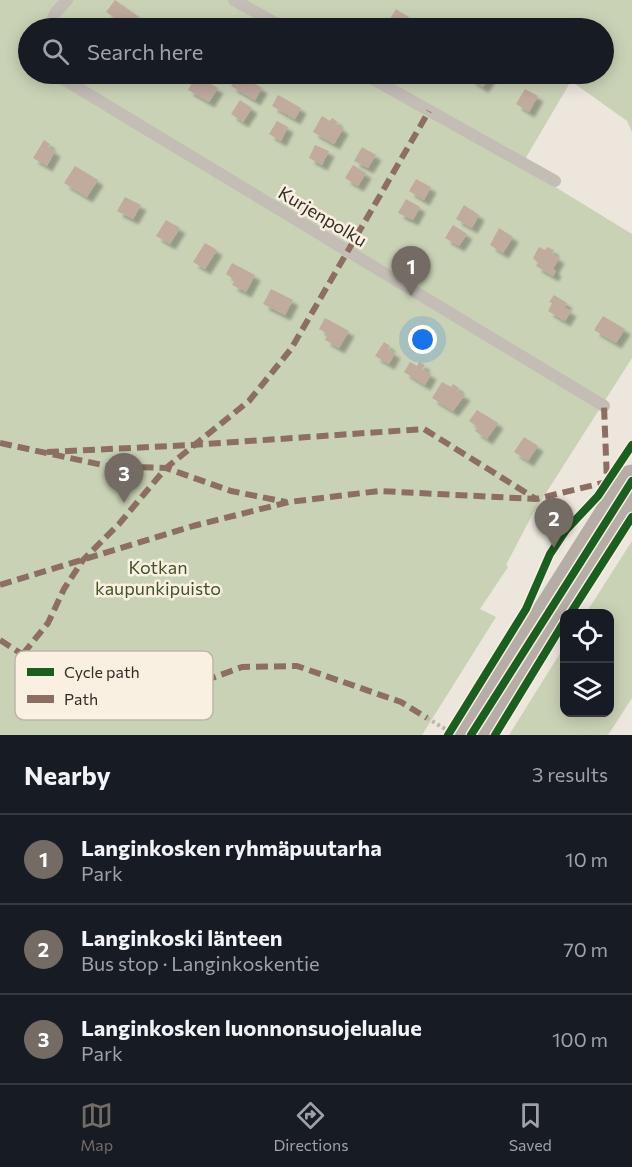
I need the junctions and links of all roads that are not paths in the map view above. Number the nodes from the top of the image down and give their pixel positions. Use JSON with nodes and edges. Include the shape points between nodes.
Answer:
{"nodes":[{"id":1,"x":67,"y":0,"type":"edge"},
{"id":2,"x":234,"y":0,"type":"edge"},
{"id":3,"x":53,"y":18,"type":"edge"},
{"id":4,"x":266,"y":18,"type":"edge"},
{"id":5,"x":72,"y":84,"type":"edge"},
{"id":6,"x":381,"y":84,"type":"edge"},
{"id":7,"x":555,"y":181,"type":"dead end"},
{"id":8,"x":604,"y":406,"type":"dead end"},
{"id":9,"x":632,"y":481,"type":"edge"},
{"id":10,"x":457,"y":731,"type":"edge"}],
"edges":[{"from":1,"to":3,"type":"lane"},
{"from":2,"to":4,"type":"lane"},
{"from":5,"to":8,"type":"lane","name":"Kurjenpolku"},
{"from":6,"to":7,"type":"lane"},
{"from":9,"to":10,"type":"street"}]}
